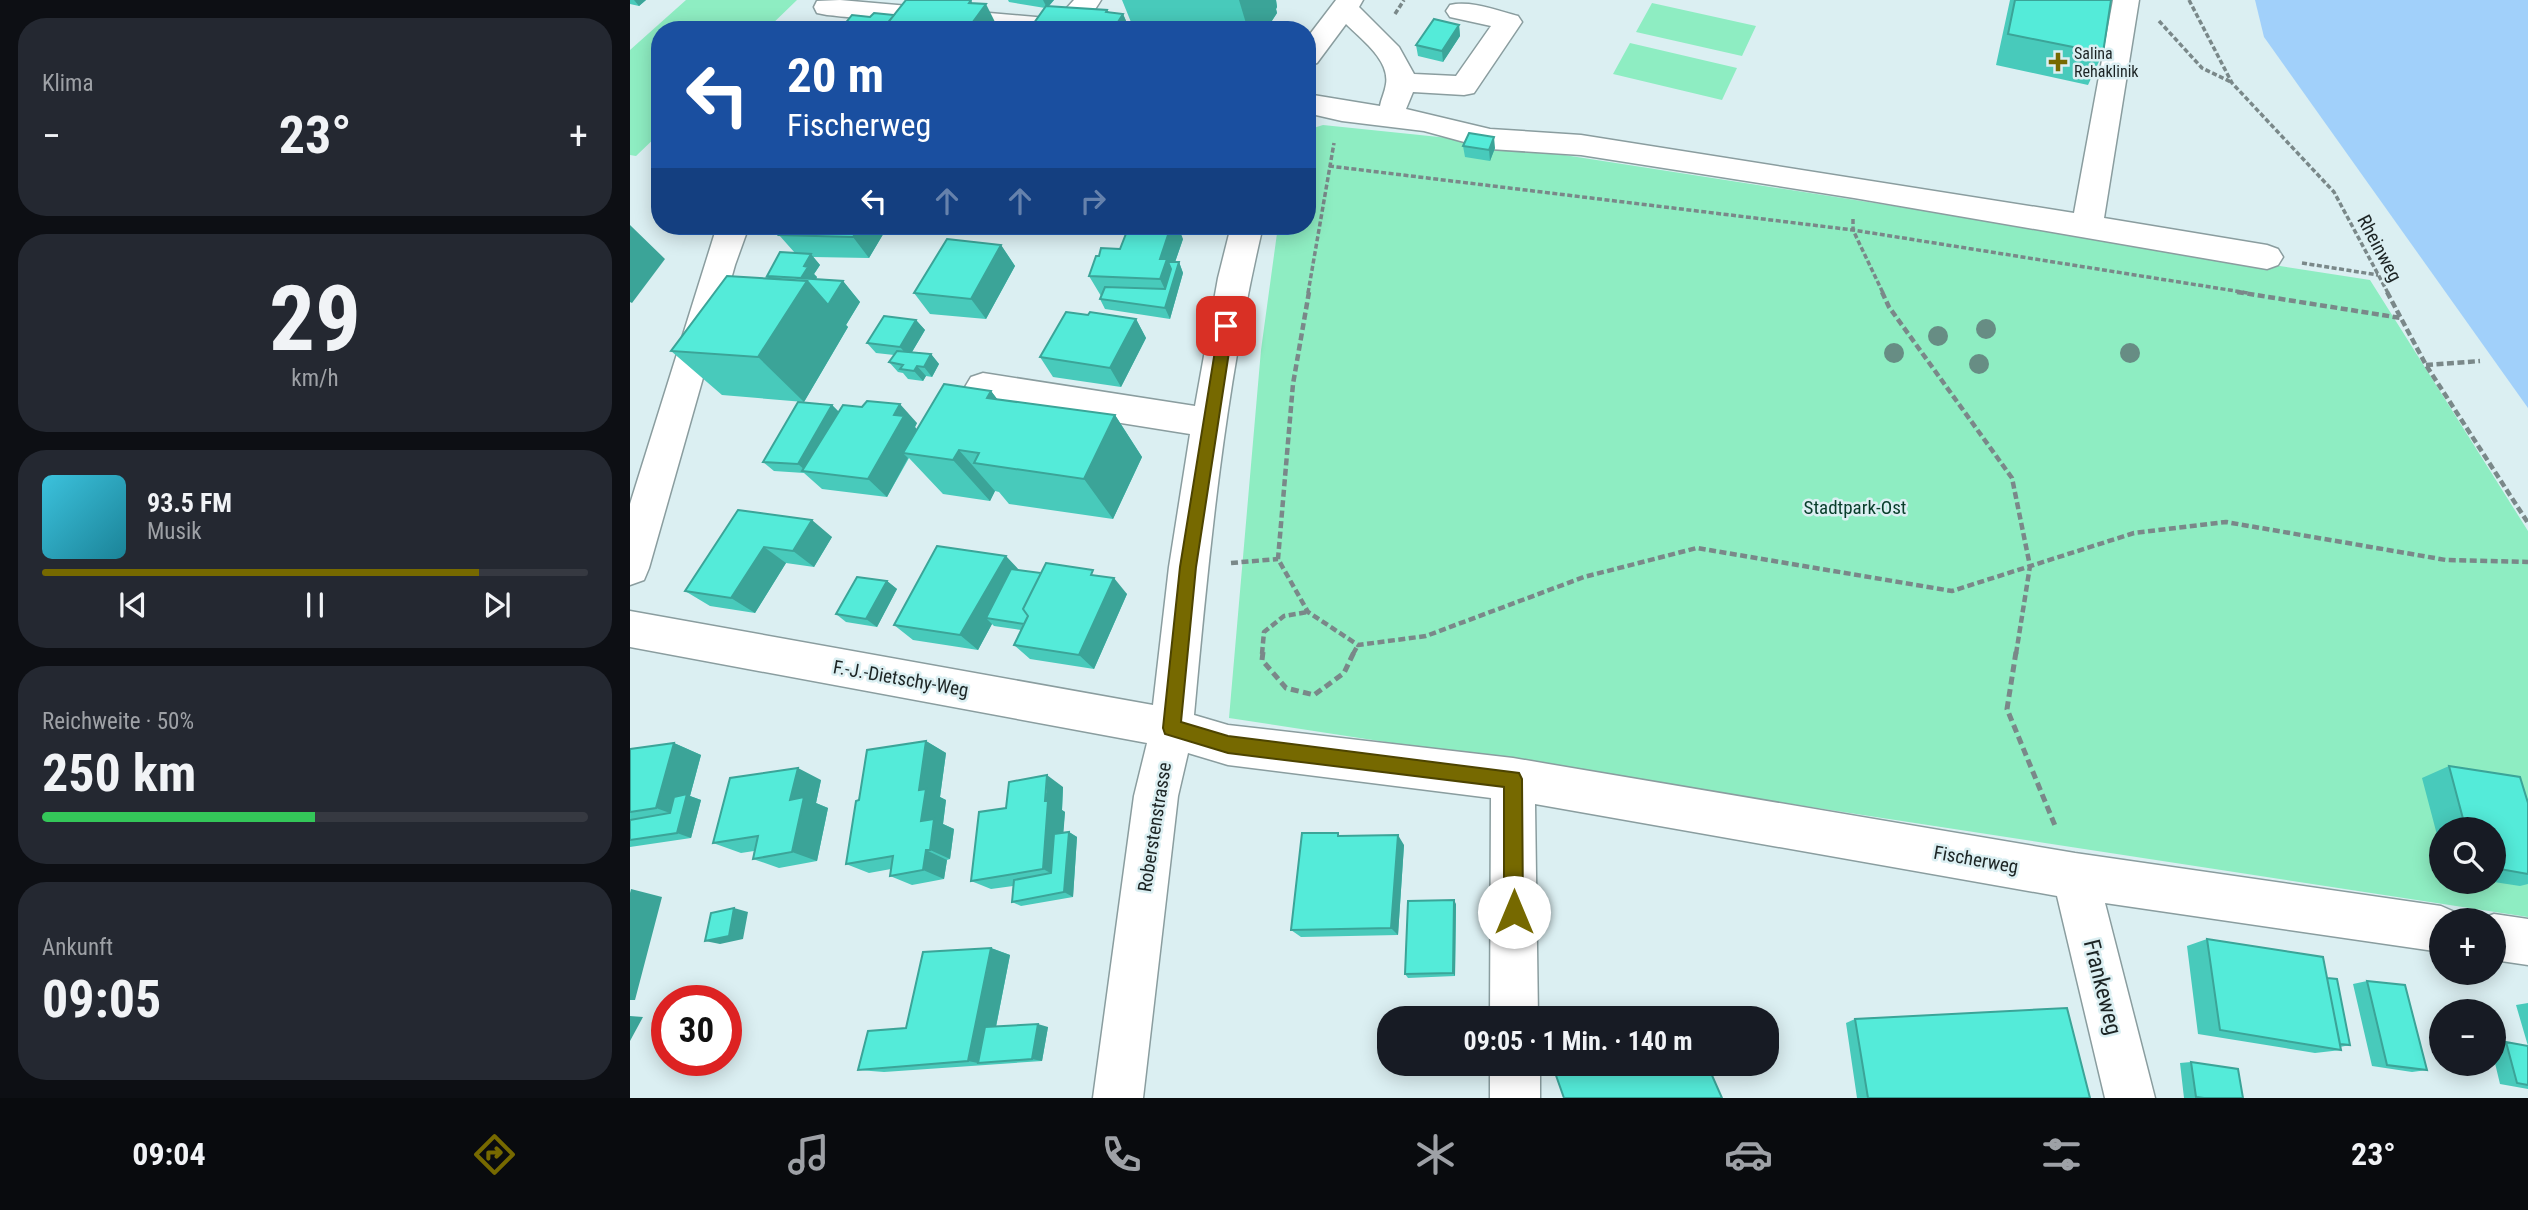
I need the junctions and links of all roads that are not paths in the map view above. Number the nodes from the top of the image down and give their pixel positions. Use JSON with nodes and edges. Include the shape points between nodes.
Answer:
{"nodes":[{"id":1,"x":1088,"y":0,"type":"edge"},
{"id":2,"x":2126,"y":0,"type":"edge"},
{"id":3,"x":1347,"y":4,"type":"edge"},
{"id":4,"x":1460,"y":11,"type":"dead end"},
{"id":5,"x":824,"y":12,"type":"edge"},
{"id":6,"x":959,"y":21,"type":"edge"},
{"id":7,"x":1066,"y":21,"type":"edge"},
{"id":8,"x":1316,"y":45,"type":"edge"},
{"id":9,"x":1402,"y":82,"type":"junction"},
{"id":10,"x":1316,"y":105,"type":"edge"},
{"id":11,"x":1390,"y":117,"type":"junction"},
{"id":12,"x":2087,"y":228,"type":"junction"},
{"id":13,"x":730,"y":235,"type":"edge"},
{"id":14,"x":1245,"y":235,"type":"edge"},
{"id":15,"x":2267,"y":257,"type":"road end"},
{"id":16,"x":983,"y":387,"type":"edge"},
{"id":17,"x":1209,"y":423,"type":"junction"},
{"id":18,"x":630,"y":568,"type":"edge"},
{"id":19,"x":630,"y":629,"type":"edge"},
{"id":20,"x":1172,"y":728,"type":"junction"},
{"id":21,"x":1513,"y":779,"type":"junction"},
{"id":22,"x":2075,"y":876,"type":"junction"},
{"id":23,"x":2429,"y":927,"type":"edge"},
{"id":24,"x":2506,"y":939,"type":"edge"},
{"id":25,"x":2528,"y":942,"type":"edge"},
{"id":26,"x":1514,"y":1006,"type":"edge"},
{"id":27,"x":1515,"y":1076,"type":"edge"},
{"id":28,"x":1118,"y":1098,"type":"edge"},
{"id":29,"x":1515,"y":1098,"type":"edge"},
{"id":30,"x":2130,"y":1098,"type":"edge"}],
"edges":[{"from":1,"to":7,"type":"street"},
{"from":2,"to":12,"type":"street"},
{"from":3,"to":8,"type":"street"},
{"from":3,"to":9,"type":"street","via":[[1393,58]]},
{"from":4,"to":9,"type":"street","via":[[1508,22],[1464,86]]},
{"from":5,"to":6,"type":"street"},
{"from":9,"to":11,"type":"street"},
{"from":10,"to":11,"type":"street"},
{"from":11,"to":12,"type":"street","via":[[1490,139],[1581,145]]},
{"from":12,"to":15,"type":"street"},
{"from":13,"to":18,"type":"street"},
{"from":14,"to":17,"type":"street","name":"Roberstenstrasse"},
{"from":16,"to":17,"type":"street"},
{"from":17,"to":20,"type":"street","name":"Roberstenstrasse","via":[[1188,567]]},
{"from":19,"to":20,"type":"street","name":"F.-J.-Dietschy-Weg"},
{"from":20,"to":21,"type":"street","name":"Fischerweg","via":[[1228,745]]},
{"from":20,"to":28,"type":"street","name":"Roberstenstrasse","via":[[1156,796]]},
{"from":21,"to":22,"type":"street","name":"Fischerweg"},
{"from":21,"to":26,"type":"street"},
{"from":22,"to":23,"type":"street","name":"Fischerweg"},
{"from":22,"to":30,"type":"street","name":"Frankeweg"},
{"from":24,"to":25,"type":"street"},
{"from":27,"to":29,"type":"street"}]}
